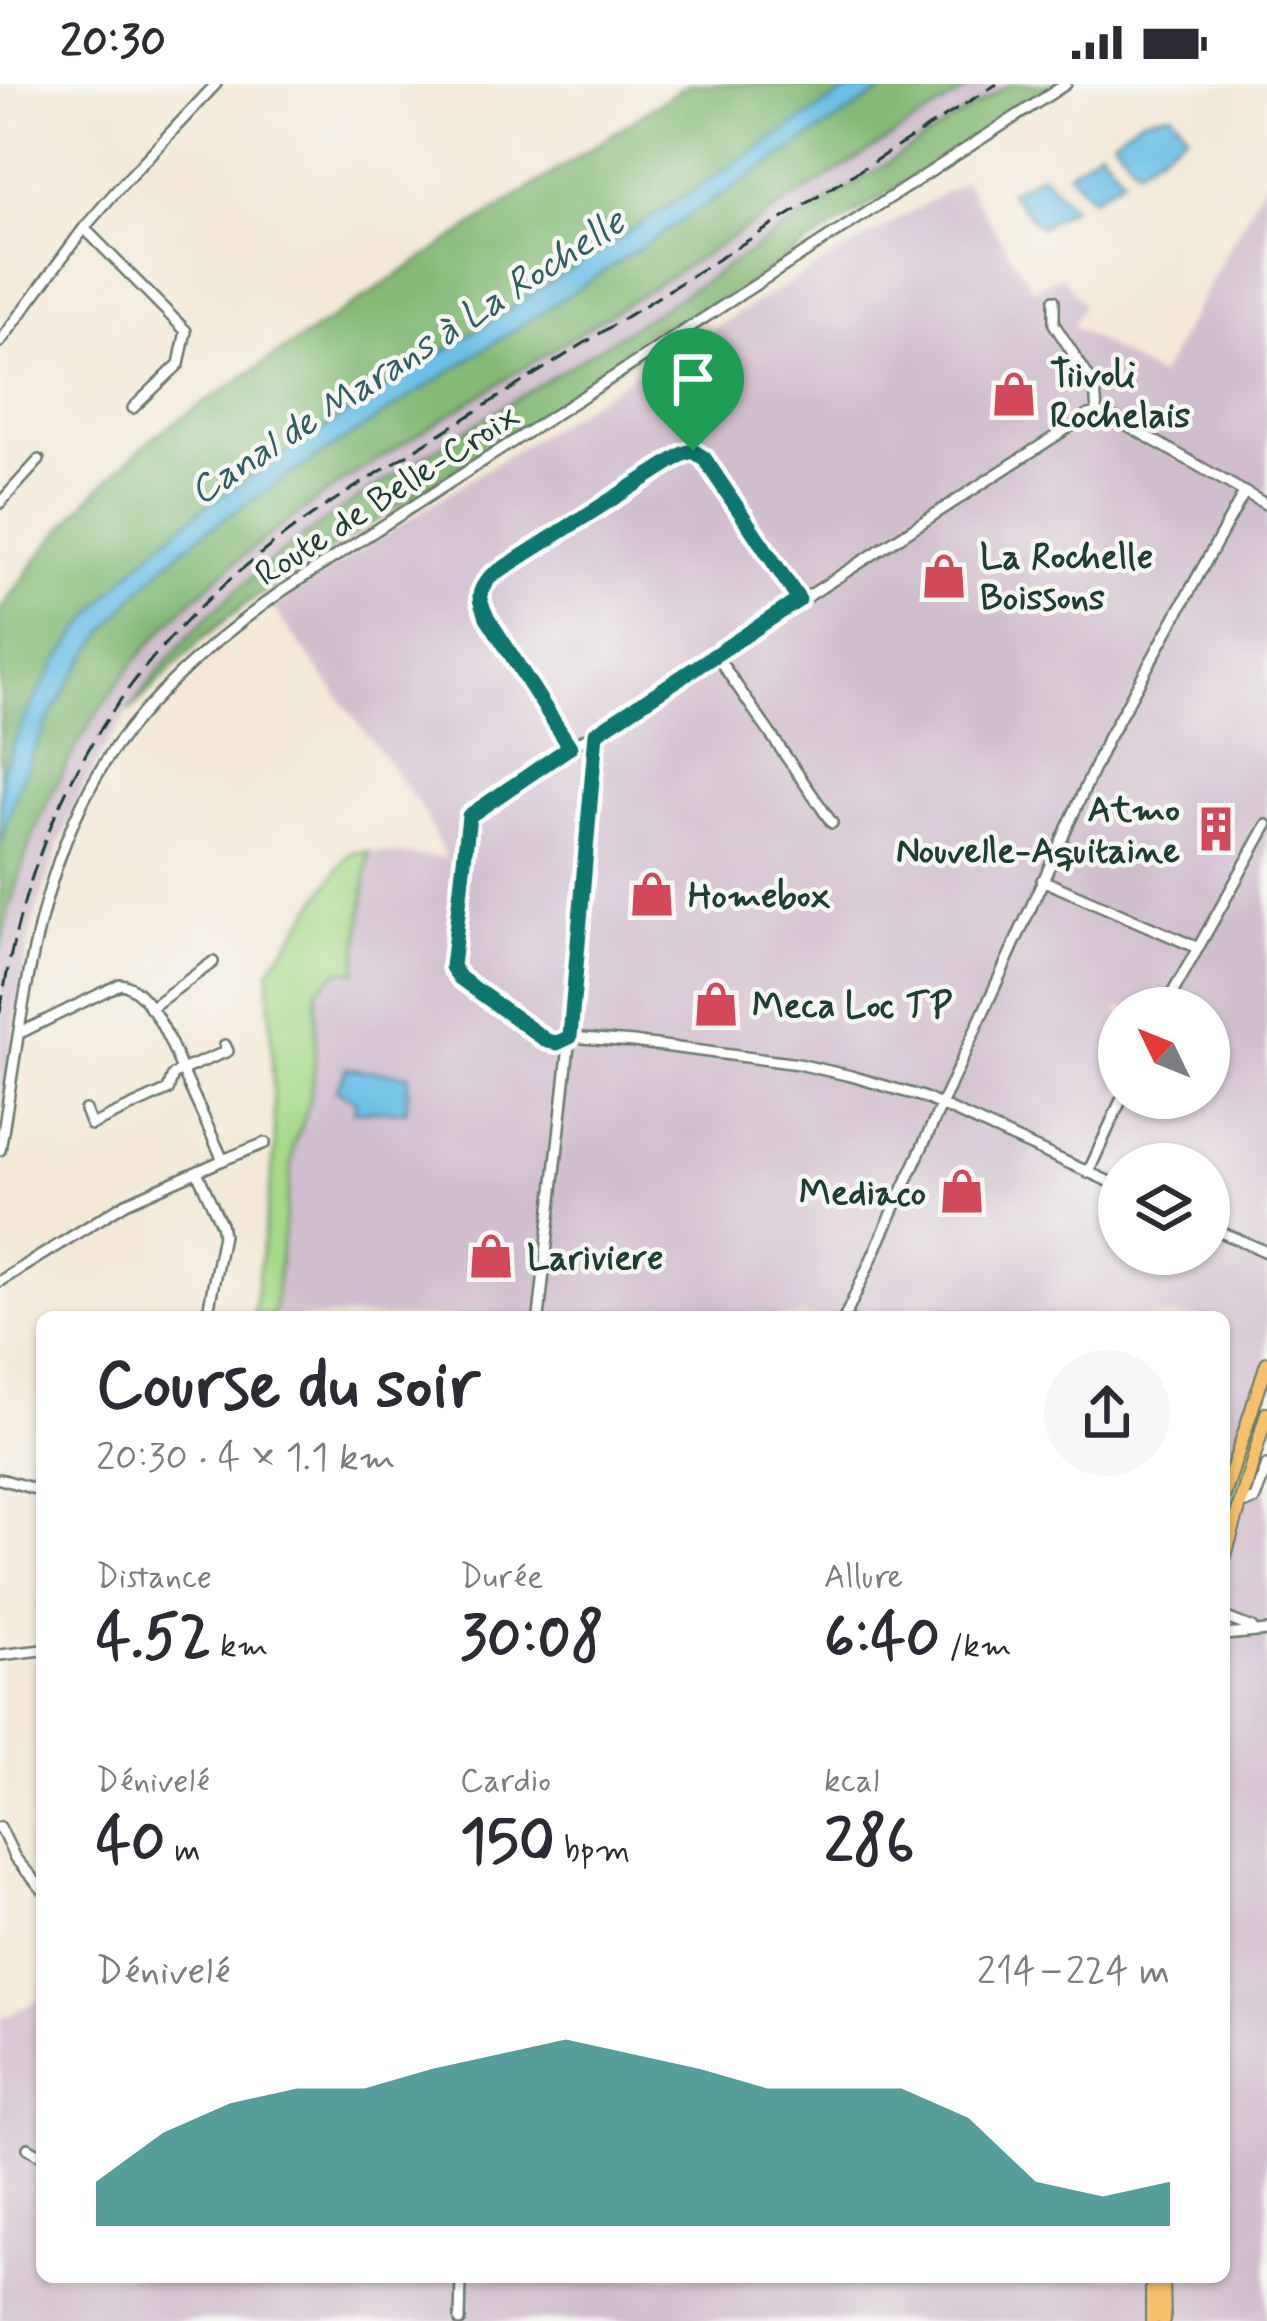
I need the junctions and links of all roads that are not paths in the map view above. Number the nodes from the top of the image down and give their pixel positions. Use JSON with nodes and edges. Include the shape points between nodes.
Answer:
{"nodes":[{"id":1,"x":216,"y":84,"type":"edge"},
{"id":2,"x":1066,"y":84,"type":"edge"},
{"id":3,"x":84,"y":228,"type":"junction"},
{"id":4,"x":1054,"y":300,"type":"dead end"},
{"id":5,"x":0,"y":342,"type":"edge"},
{"id":6,"x":133,"y":409,"type":"dead end"},
{"id":7,"x":1097,"y":413,"type":"junction"},
{"id":8,"x":39,"y":460,"type":"dead end"},
{"id":9,"x":1244,"y":493,"type":"junction"},
{"id":10,"x":0,"y":503,"type":"edge"},
{"id":11,"x":1267,"y":505,"type":"edge"},
{"id":12,"x":799,"y":600,"type":"junction"},
{"id":13,"x":715,"y":654,"type":"junction"},
{"id":14,"x":596,"y":733,"type":"junction"},
{"id":15,"x":570,"y":747,"type":"junction"},
{"id":16,"x":832,"y":823,"type":"dead end"},
{"id":17,"x":1267,"y":825,"type":"edge"},
{"id":18,"x":1042,"y":880,"type":"junction"},
{"id":19,"x":1198,"y":948,"type":"junction"},
{"id":20,"x":213,"y":962,"type":"dead end"},
{"id":21,"x":1176,"y":987,"type":"edge"},
{"id":22,"x":150,"y":1008,"type":"junction"},
{"id":23,"x":20,"y":1033,"type":"junction"},
{"id":24,"x":570,"y":1037,"type":"junction"},
{"id":25,"x":225,"y":1045,"type":"dead end"},
{"id":26,"x":182,"y":1070,"type":"junction"},
{"id":27,"x":941,"y":1106,"type":"junction"},
{"id":28,"x":86,"y":1110,"type":"dead end"},
{"id":29,"x":1112,"y":1119,"type":"edge"},
{"id":30,"x":265,"y":1143,"type":"dead end"},
{"id":31,"x":0,"y":1150,"type":"edge"},
{"id":32,"x":223,"y":1160,"type":"junction"},
{"id":33,"x":197,"y":1172,"type":"junction"},
{"id":34,"x":1088,"y":1172,"type":"junction"},
{"id":35,"x":1098,"y":1177,"type":"edge"},
{"id":36,"x":1230,"y":1235,"type":"edge"},
{"id":37,"x":1267,"y":1252,"type":"edge"},
{"id":38,"x":0,"y":1281,"type":"edge"},
{"id":39,"x":208,"y":1311,"type":"edge"},
{"id":40,"x":540,"y":1311,"type":"edge"},
{"id":41,"x":848,"y":1311,"type":"edge"},
{"id":42,"x":1267,"y":1363,"type":"edge"},
{"id":43,"x":1267,"y":1413,"type":"edge"},
{"id":44,"x":1267,"y":1465,"type":"edge"},
{"id":45,"x":1230,"y":1477,"type":"edge"},
{"id":46,"x":0,"y":1479,"type":"edge"},
{"id":47,"x":36,"y":1489,"type":"edge"},
{"id":48,"x":1238,"y":1506,"type":"junction"},
{"id":49,"x":1230,"y":1536,"type":"edge"},
{"id":50,"x":1230,"y":1618,"type":"edge"},
{"id":51,"x":1262,"y":1631,"type":"edge"},
{"id":52,"x":1230,"y":1634,"type":"edge"},
{"id":53,"x":36,"y":1651,"type":"edge"},
{"id":54,"x":0,"y":1655,"type":"edge"},
{"id":55,"x":0,"y":1827,"type":"edge"},
{"id":56,"x":15,"y":1858,"type":"junction"},
{"id":57,"x":0,"y":1865,"type":"edge"},
{"id":58,"x":36,"y":1881,"type":"edge"},
{"id":59,"x":28,"y":2148,"type":"dead end"},
{"id":60,"x":36,"y":2153,"type":"edge"},
{"id":61,"x":461,"y":2283,"type":"edge"},
{"id":62,"x":1152,"y":2283,"type":"edge"},
{"id":63,"x":1163,"y":2283,"type":"edge"},
{"id":64,"x":460,"y":2321,"type":"edge"},
{"id":65,"x":1152,"y":2321,"type":"edge"},
{"id":66,"x":1164,"y":2321,"type":"edge"}],
"edges":[{"from":1,"to":3,"type":"street"},
{"from":2,"to":23,"type":"street","name":"Route de Belle-Croix","via":[[282,591],[188,666],[128,730],[86,798],[38,934]]},
{"from":3,"to":5,"type":"street"},
{"from":3,"to":6,"type":"street","via":[[186,331],[179,364]]},
{"from":4,"to":7,"type":"street","via":[[1054,324],[1095,387]]},
{"from":7,"to":9,"type":"street"},
{"from":7,"to":12,"type":"street"},
{"from":8,"to":10,"type":"street"},
{"from":9,"to":11,"type":"street"},
{"from":9,"to":18,"type":"street","via":[[1106,742]]},
{"from":12,"to":13,"type":"street"},
{"from":12,"to":15,"type":"street","via":[[693,451],[491,576],[478,599]]},
{"from":13,"to":14,"type":"street"},
{"from":13,"to":16,"type":"street"},
{"from":14,"to":15,"type":"street"},
{"from":14,"to":24,"type":"street"},
{"from":15,"to":24,"type":"street","via":[[469,816],[452,967],[547,1041]]},
{"from":17,"to":19,"type":"street"},
{"from":18,"to":19,"type":"street"},
{"from":18,"to":27,"type":"street"},
{"from":19,"to":21,"type":"street"},
{"from":20,"to":22,"type":"street"},
{"from":22,"to":23,"type":"street","via":[[120,984]]},
{"from":22,"to":26,"type":"street"},
{"from":23,"to":31,"type":"street","name":"Route de Belle-Croix"},
{"from":24,"to":27,"type":"street","via":[[798,1064]]},
{"from":24,"to":40,"type":"street"},
{"from":25,"to":26,"type":"street","via":[[227,1051]]},
{"from":26,"to":28,"type":"street","via":[[168,1090],[91,1124]]},
{"from":26,"to":32,"type":"street"},
{"from":27,"to":34,"type":"street"},
{"from":27,"to":41,"type":"street"},
{"from":29,"to":34,"type":"street"},
{"from":30,"to":32,"type":"street"},
{"from":32,"to":33,"type":"street"},
{"from":33,"to":38,"type":"street","via":[[126,1203]]},
{"from":33,"to":39,"type":"street","via":[[223,1235]]},
{"from":34,"to":35,"type":"street"},
{"from":36,"to":37,"type":"street"},
{"from":42,"to":45,"type":"main road"},
{"from":43,"to":48,"type":"main road"},
{"from":44,"to":48,"type":"street","via":[[1255,1499]]},
{"from":46,"to":47,"type":"street"},
{"from":48,"to":49,"type":"main road"},
{"from":50,"to":51,"type":"street"},
{"from":51,"to":52,"type":"street"},
{"from":53,"to":54,"type":"street"},
{"from":55,"to":56,"type":"street"},
{"from":56,"to":57,"type":"street"},
{"from":56,"to":58,"type":"street"},
{"from":59,"to":60,"type":"street"},
{"from":61,"to":64,"type":"street"},
{"from":62,"to":65,"type":"main road"},
{"from":63,"to":66,"type":"main road"}]}
